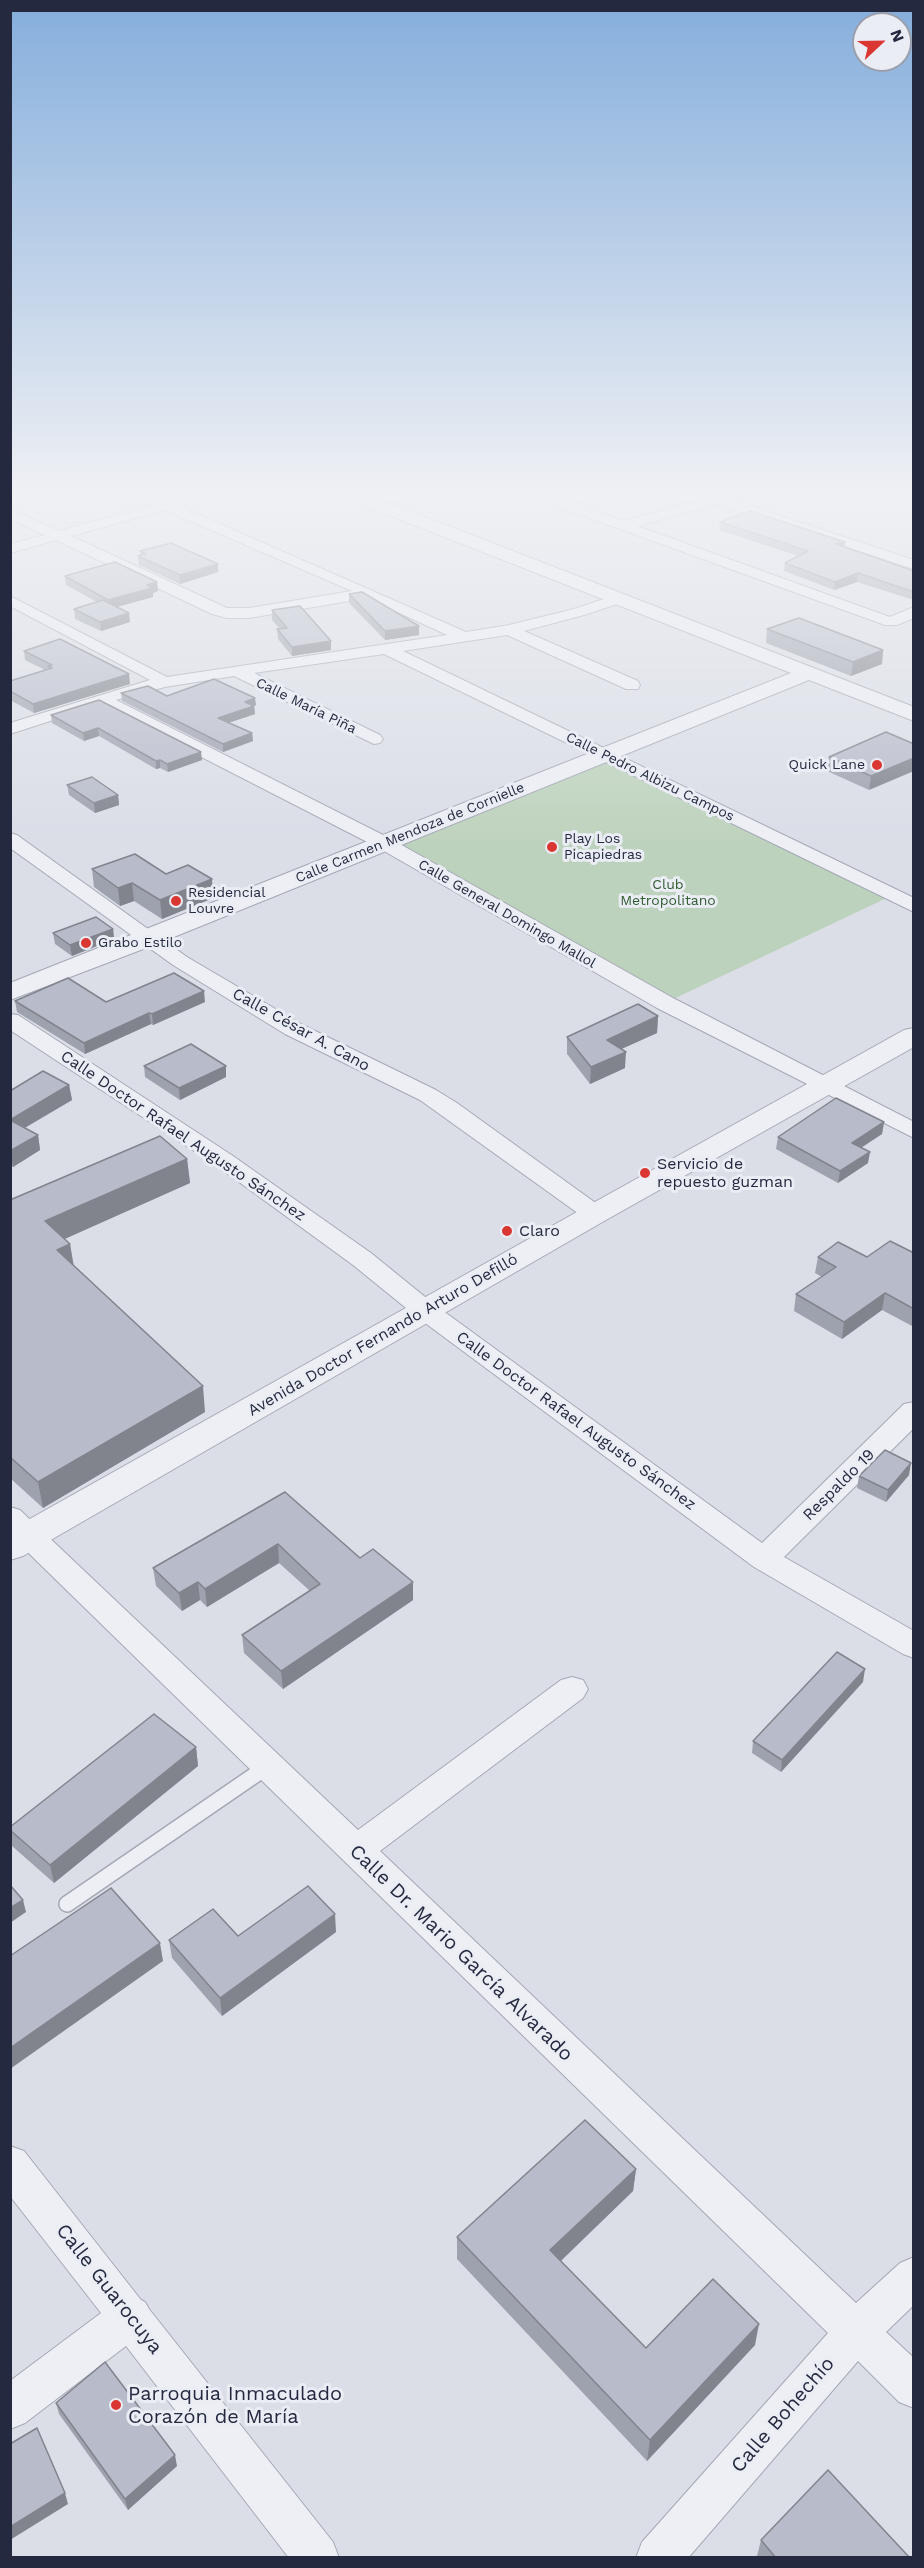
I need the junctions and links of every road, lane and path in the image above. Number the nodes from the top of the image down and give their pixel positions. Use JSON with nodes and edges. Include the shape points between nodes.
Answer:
{"nodes":[{"id":1,"x":22,"y":608,"type":"edge"},
{"id":2,"x":210,"y":608,"type":"edge"},
{"id":3,"x":280,"y":608,"type":"edge"},
{"id":4,"x":401,"y":608,"type":"edge"},
{"id":5,"x":591,"y":608,"type":"edge"},
{"id":6,"x":648,"y":608,"type":"edge"},
{"id":7,"x":852,"y":608,"type":"edge"},
{"id":8,"x":914,"y":612,"type":"edge"},
{"id":9,"x":509,"y":630,"type":"junction"},
{"id":10,"x":465,"y":637,"type":"junction"},
{"id":11,"x":387,"y":649,"type":"junction"},
{"id":12,"x":238,"y":672,"type":"junction"},
{"id":13,"x":809,"y":673,"type":"junction"},
{"id":14,"x":165,"y":682,"type":"junction"},
{"id":15,"x":632,"y":685,"type":"dead end"},
{"id":16,"x":101,"y":699,"type":"junction"},
{"id":17,"x":10,"y":709,"type":"edge"},
{"id":18,"x":914,"y":715,"type":"edge"},
{"id":19,"x":33,"y":721,"type":"junction"},
{"id":20,"x":10,"y":729,"type":"edge"},
{"id":21,"x":375,"y":739,"type":"dead end"},
{"id":22,"x":605,"y":754,"type":"junction"},
{"id":23,"x":10,"y":839,"type":"edge"},
{"id":24,"x":384,"y":843,"type":"junction"},
{"id":25,"x":914,"y":906,"type":"edge"},
{"id":26,"x":150,"y":938,"type":"junction"},
{"id":27,"x":10,"y":992,"type":"edge"},
{"id":28,"x":10,"y":1020,"type":"edge"},
{"id":29,"x":914,"y":1036,"type":"edge"},
{"id":30,"x":826,"y":1086,"type":"junction"},
{"id":31,"x":914,"y":1131,"type":"edge"},
{"id":32,"x":595,"y":1214,"type":"junction"},
{"id":33,"x":426,"y":1311,"type":"junction"},
{"id":34,"x":914,"y":1411,"type":"edge"},
{"id":35,"x":17,"y":1534,"type":"edge"},
{"id":36,"x":764,"y":1559,"type":"junction"},
{"id":37,"x":914,"y":1646,"type":"edge"},
{"id":38,"x":572,"y":1689,"type":"dead end"},
{"id":39,"x":268,"y":1766,"type":"junction"},
{"id":40,"x":355,"y":1851,"type":"junction"},
{"id":41,"x":67,"y":1904,"type":"dead end"},
{"id":42,"x":15,"y":2180,"type":"edge"},
{"id":43,"x":914,"y":2277,"type":"edge"},
{"id":44,"x":130,"y":2316,"type":"junction"},
{"id":45,"x":857,"y":2331,"type":"junction"},
{"id":46,"x":914,"y":2387,"type":"edge"},
{"id":47,"x":10,"y":2408,"type":"edge"},
{"id":48,"x":317,"y":2558,"type":"edge"},
{"id":49,"x":658,"y":2558,"type":"edge"}],
"edges":[{"from":1,"to":14,"type":"street"},
{"from":2,"to":3,"type":"street","via":[[249,613]]},
{"from":4,"to":10,"type":"street"},
{"from":5,"to":9,"type":"street"},
{"from":6,"to":13,"type":"street"},
{"from":7,"to":8,"type":"street","via":[[891,622]]},
{"from":9,"to":10,"type":"street"},
{"from":9,"to":15,"type":"street"},
{"from":10,"to":11,"type":"street"},
{"from":11,"to":12,"type":"street"},
{"from":11,"to":22,"type":"street","name":"Calle Pedro Albizu Campos"},
{"from":12,"to":14,"type":"street"},
{"from":12,"to":21,"type":"street","name":"Calle María Piña"},
{"from":13,"to":18,"type":"street"},
{"from":13,"to":22,"type":"street","name":"Calle Carmen Mendoza de Cornielle"},
{"from":14,"to":16,"type":"street"},
{"from":16,"to":19,"type":"street"},
{"from":16,"to":24,"type":"street","name":"Calle General Domingo Mallol"},
{"from":17,"to":19,"type":"street"},
{"from":19,"to":20,"type":"street"},
{"from":22,"to":24,"type":"street","name":"Calle Carmen Mendoza de Cornielle"},
{"from":22,"to":25,"type":"street","name":"Calle Pedro Albizu Campos"},
{"from":23,"to":26,"type":"street","name":"Calle César A. Cano"},
{"from":24,"to":26,"type":"street","name":"Calle Carmen Mendoza de Cornielle"},
{"from":24,"to":30,"type":"street","name":"Calle General Domingo Mallol","via":[[572,952]]},
{"from":26,"to":27,"type":"street","name":"Calle Carmen Mendoza de Cornielle"},
{"from":26,"to":32,"type":"street","name":"Calle César A. Cano","via":[[180,961],[293,1029],[428,1095]]},
{"from":28,"to":33,"type":"street","name":"Calle Doctor Rafael Augusto Sánchez","via":[[225,1161],[362,1259]]},
{"from":29,"to":30,"type":"street","name":"Avenida Doctor Fernando Arturo Defilló"},
{"from":30,"to":31,"type":"street","name":"Calle General Domingo Mallol"},
{"from":30,"to":32,"type":"street","name":"Avenida Doctor Fernando Arturo Defilló"},
{"from":32,"to":33,"type":"street","name":"Avenida Doctor Fernando Arturo Defilló"},
{"from":33,"to":35,"type":"street","name":"Avenida Doctor Fernando Arturo Defilló"},
{"from":33,"to":36,"type":"street","name":"Calle Doctor Rafael Augusto Sánchez"},
{"from":34,"to":36,"type":"street","name":"Respaldo 19"},
{"from":35,"to":39,"type":"street","name":"Calle Dr. Mario García Alvarado"},
{"from":36,"to":37,"type":"street","name":"Calle Doctor Rafael Augusto Sánchez"},
{"from":38,"to":40,"type":"street"},
{"from":39,"to":40,"type":"street","name":"Calle Dr. Mario García Alvarado"},
{"from":39,"to":41,"type":"lane"},
{"from":40,"to":45,"type":"street","name":"Calle Dr. Mario García Alvarado"},
{"from":42,"to":44,"type":"street","name":"Calle Guarocuya"},
{"from":43,"to":45,"type":"street","name":"Calle Bohechío"},
{"from":44,"to":47,"type":"street"},
{"from":44,"to":48,"type":"street","name":"Calle Guarocuya"},
{"from":45,"to":46,"type":"street","name":"Calle Dr. Mario García Alvarado"},
{"from":45,"to":49,"type":"street","name":"Calle Bohechío"}]}
